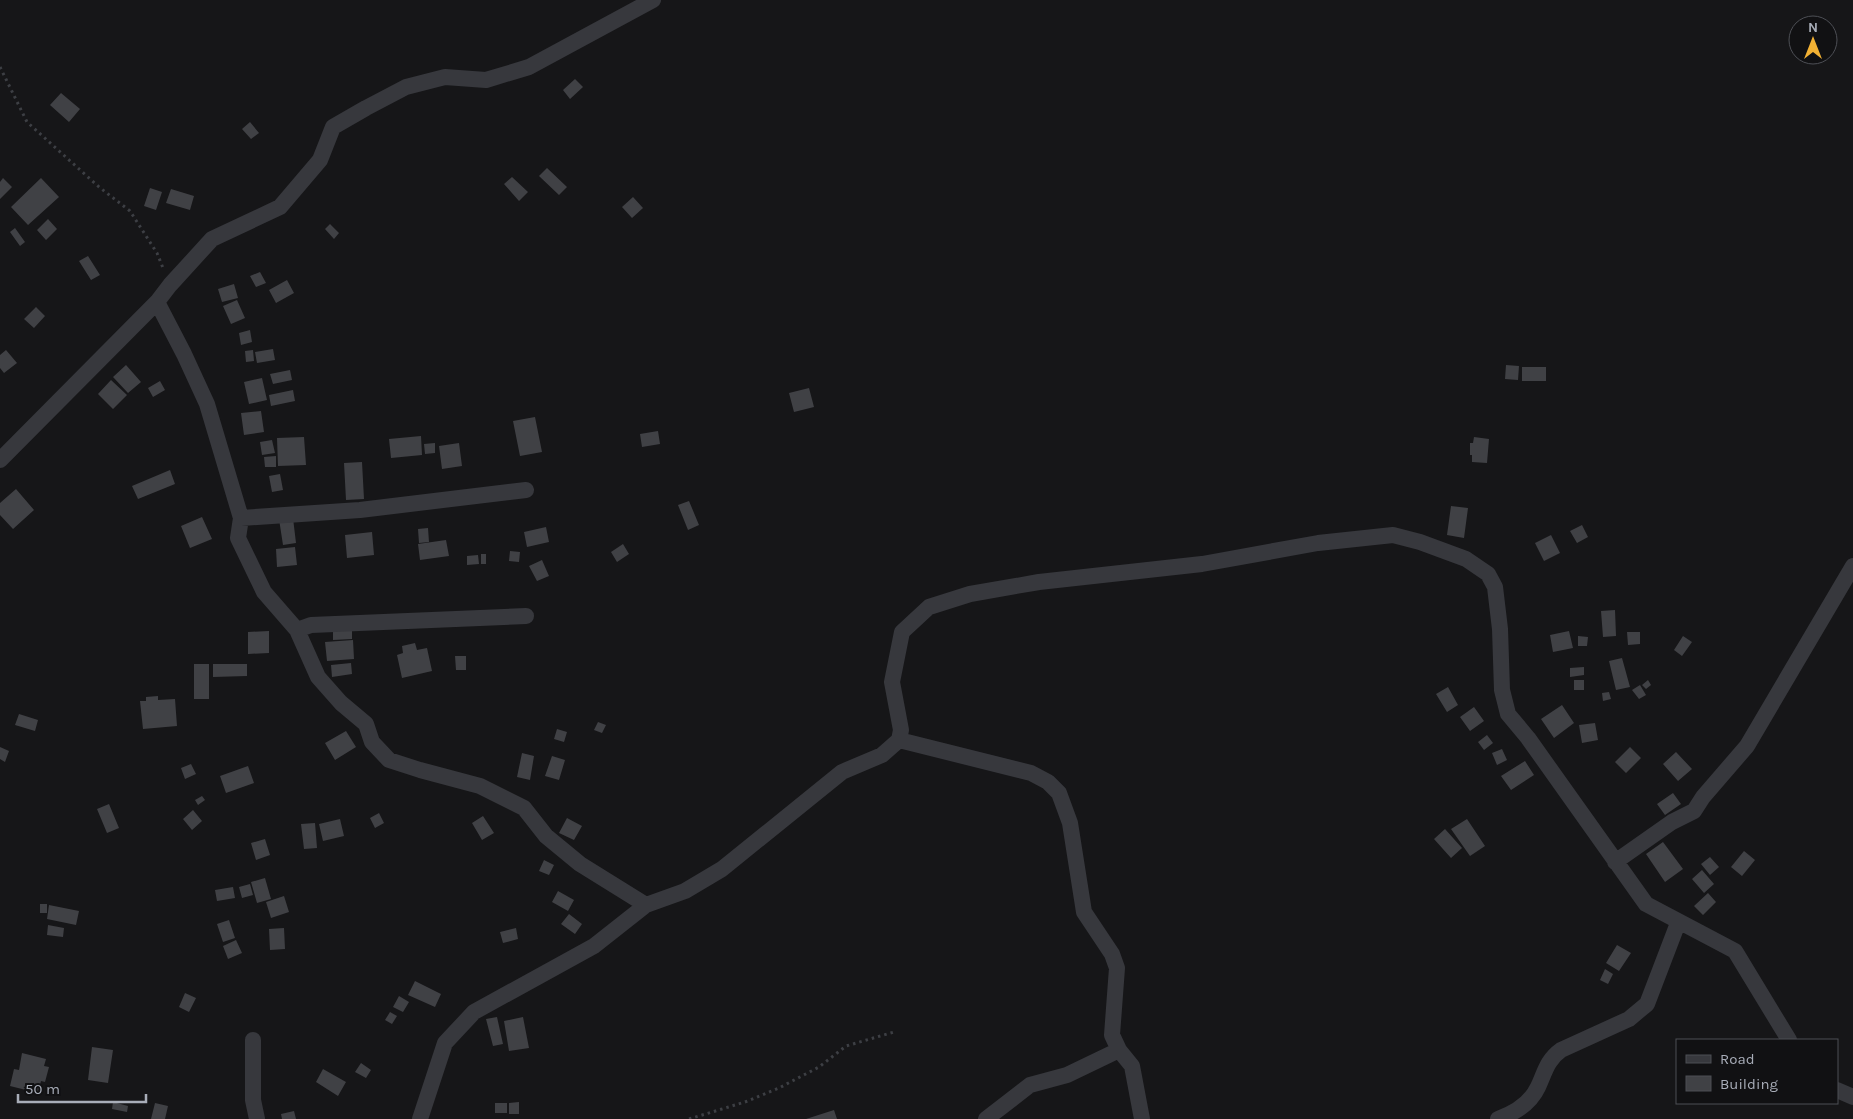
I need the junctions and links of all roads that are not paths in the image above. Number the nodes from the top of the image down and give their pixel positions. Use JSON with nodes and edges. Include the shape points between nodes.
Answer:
{"nodes":[{"id":1,"x":653,"y":0,"type":"edge"},
{"id":2,"x":157,"y":302,"type":"junction"},
{"id":3,"x":0,"y":460,"type":"edge"},
{"id":4,"x":526,"y":490,"type":"dead end"},
{"id":5,"x":241,"y":518,"type":"junction"},
{"id":6,"x":1853,"y":566,"type":"edge"},
{"id":7,"x":526,"y":616,"type":"dead end"},
{"id":8,"x":297,"y":630,"type":"junction"},
{"id":9,"x":898,"y":740,"type":"junction"},
{"id":10,"x":1615,"y":862,"type":"junction"},
{"id":11,"x":646,"y":905,"type":"junction"},
{"id":12,"x":1678,"y":922,"type":"junction"},
{"id":13,"x":1788,"y":1039,"type":"edge"},
{"id":14,"x":253,"y":1040,"type":"dead end"},
{"id":15,"x":1119,"y":1050,"type":"junction"},
{"id":16,"x":1838,"y":1090,"type":"edge"},
{"id":17,"x":1853,"y":1097,"type":"edge"},
{"id":18,"x":257,"y":1119,"type":"edge"},
{"id":19,"x":420,"y":1119,"type":"edge"},
{"id":20,"x":986,"y":1119,"type":"edge"},
{"id":21,"x":1142,"y":1119,"type":"edge"},
{"id":22,"x":1498,"y":1119,"type":"edge"}],
"edges":[{"from":1,"to":2,"type":"street","via":[[529,67],[486,80],[445,78],[406,87],[358,112],[334,127],[320,160],[280,207],[212,239]]},
{"from":2,"to":3,"type":"street"},
{"from":2,"to":5,"type":"street","via":[[207,404]]},
{"from":4,"to":5,"type":"street","via":[[360,510]]},
{"from":5,"to":8,"type":"street","via":[[238,538],[264,592]]},
{"from":6,"to":10,"type":"street","via":[[1747,746],[1694,811],[1672,822]]},
{"from":7,"to":8,"type":"street","via":[[311,625]]},
{"from":8,"to":11,"type":"street","via":[[318,678],[340,703],[366,724],[372,742],[389,760],[480,786],[524,808],[546,836],[573,858]]},
{"from":9,"to":10,"type":"street","via":[[901,730],[892,682],[902,632],[929,607],[970,594],[1039,582],[1202,564],[1318,543],[1393,535],[1466,559],[1488,574],[1495,587],[1502,690],[1508,714]]},
{"from":9,"to":11,"type":"street","via":[[882,755],[842,772],[722,870],[685,891]]},
{"from":9,"to":15,"type":"street","via":[[1031,773],[1048,782],[1059,793],[1070,823],[1084,912],[1112,954],[1117,968],[1112,1035]]},
{"from":10,"to":12,"type":"street","via":[[1646,904]]},
{"from":11,"to":19,"type":"street","via":[[594,946],[474,1012],[445,1042]]},
{"from":12,"to":13,"type":"street","via":[[1735,951]]},
{"from":12,"to":22,"type":"street","via":[[1647,1004],[1629,1019],[1552,1056],[1537,1089],[1526,1104]]},
{"from":14,"to":18,"type":"street","via":[[253,1100]]},
{"from":15,"to":20,"type":"street","via":[[1067,1075],[1030,1085]]},
{"from":15,"to":21,"type":"street","via":[[1132,1066]]},
{"from":16,"to":17,"type":"street"}]}
